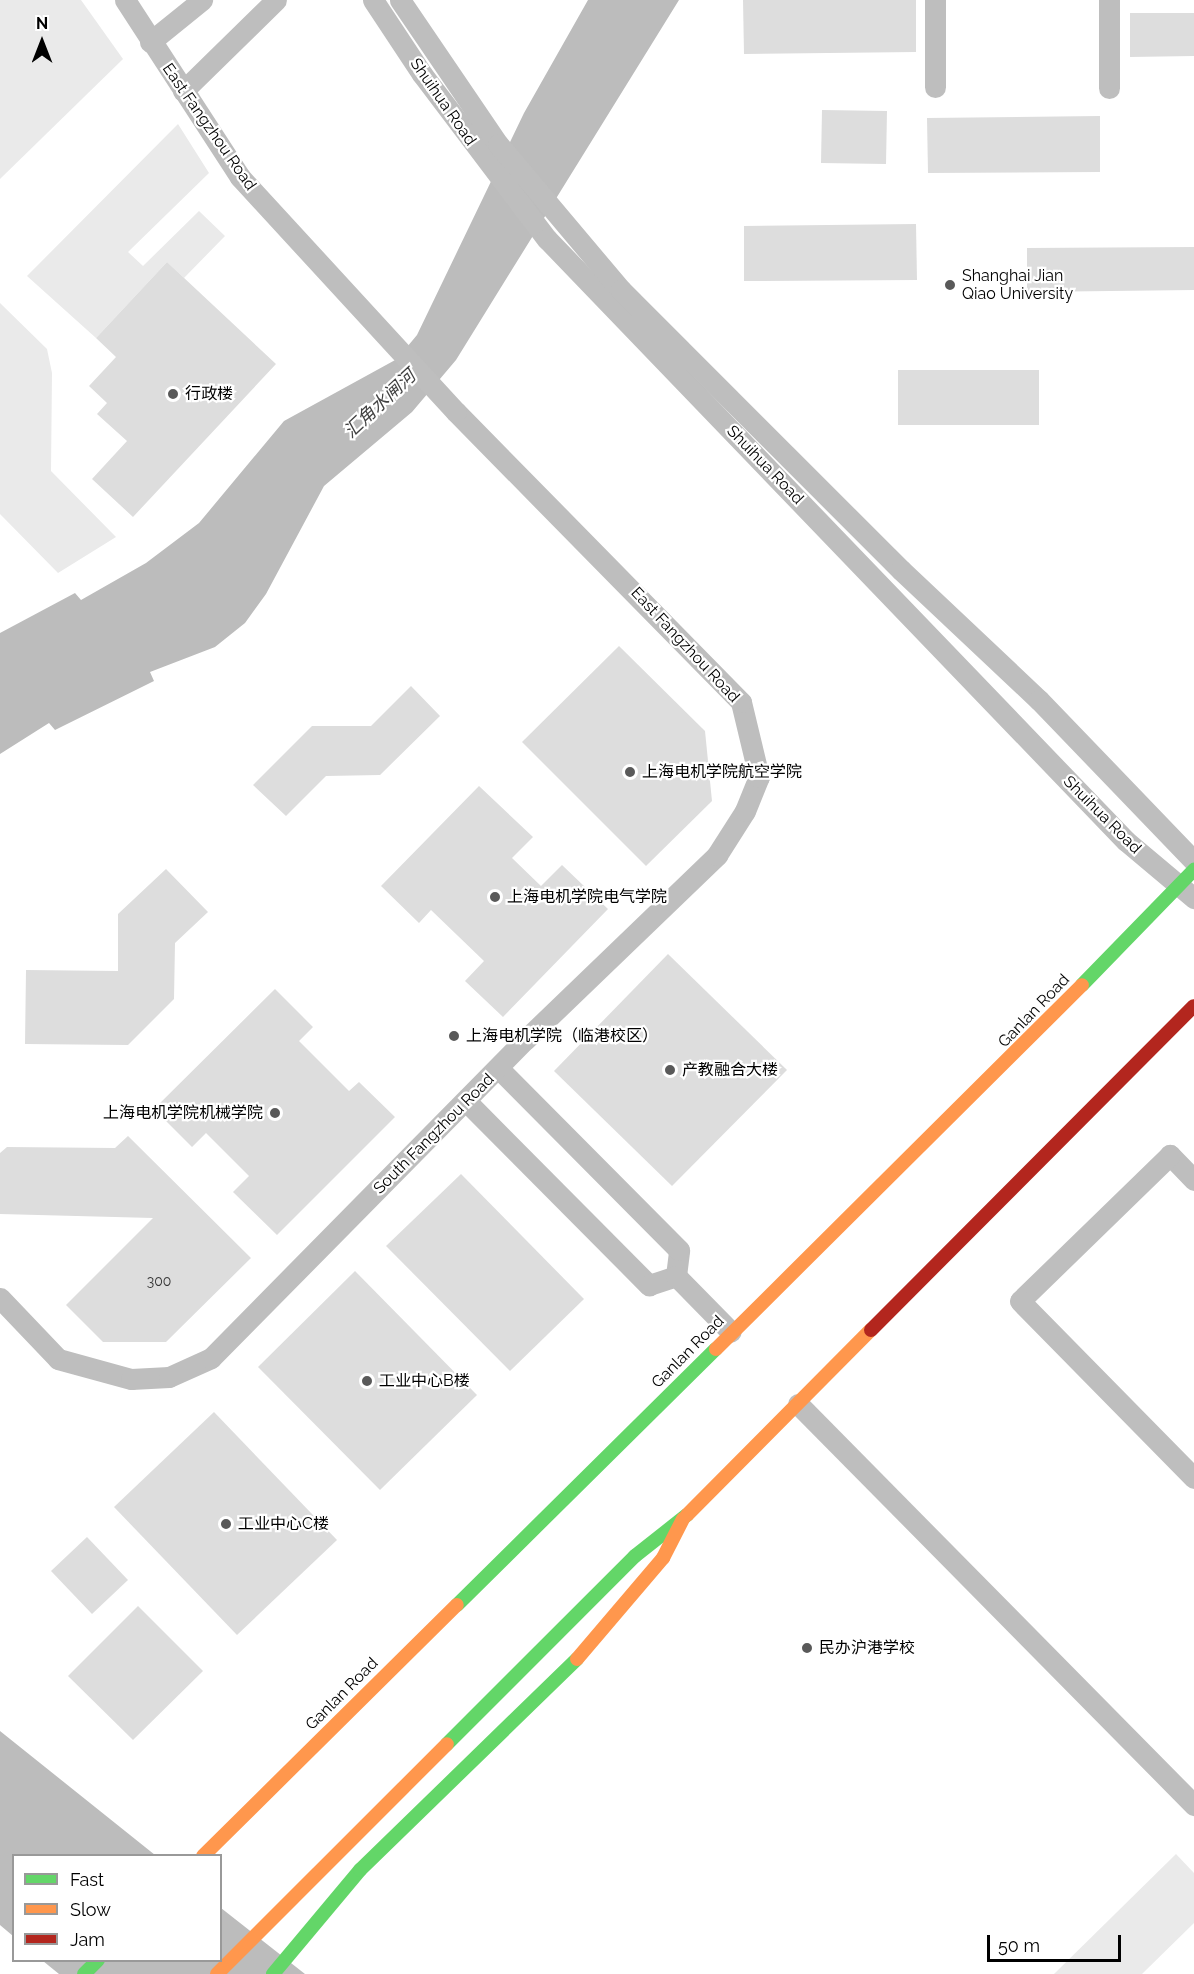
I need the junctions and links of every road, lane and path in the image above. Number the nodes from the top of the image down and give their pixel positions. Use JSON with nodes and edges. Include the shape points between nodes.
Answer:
{"nodes":[{"id":1,"x":125,"y":0,"type":"edge"},
{"id":2,"x":202,"y":0,"type":"edge"},
{"id":3,"x":276,"y":0,"type":"edge"},
{"id":4,"x":373,"y":0,"type":"edge"},
{"id":5,"x":400,"y":0,"type":"edge"},
{"id":6,"x":935,"y":0,"type":"edge"},
{"id":7,"x":1109,"y":0,"type":"edge"},
{"id":8,"x":150,"y":42,"type":"junction"},
{"id":9,"x":935,"y":87,"type":"dead end"},
{"id":10,"x":1109,"y":88,"type":"dead end"},
{"id":11,"x":183,"y":91,"type":"junction"},
{"id":12,"x":1194,"y":861,"type":"edge"},
{"id":13,"x":1194,"y":870,"type":"edge"},
{"id":14,"x":1186,"y":892,"type":"edge"},
{"id":15,"x":659,"y":911,"type":"joint"},
{"id":16,"x":1194,"y":1006,"type":"edge"},
{"id":17,"x":498,"y":1068,"type":"junction"},
{"id":18,"x":466,"y":1101,"type":"junction"},
{"id":19,"x":1194,"y":1180,"type":"edge"},
{"id":20,"x":676,"y":1276,"type":"junction"},
{"id":21,"x":0,"y":1298,"type":"edge"},
{"id":22,"x":731,"y":1332,"type":"junction"},
{"id":23,"x":798,"y":1404,"type":"junction"},
{"id":24,"x":1194,"y":1478,"type":"edge"},
{"id":25,"x":683,"y":1519,"type":"junction"},
{"id":26,"x":1194,"y":1805,"type":"edge"},
{"id":27,"x":205,"y":1854,"type":"edge"},
{"id":28,"x":96,"y":1962,"type":"edge"},
{"id":29,"x":84,"y":1974,"type":"edge"},
{"id":30,"x":217,"y":1974,"type":"edge"},
{"id":31,"x":273,"y":1974,"type":"edge"}],
"edges":[{"from":1,"to":8,"type":"street","name":"East Fangzhou Road"},
{"from":2,"to":8,"type":"street"},
{"from":3,"to":11,"type":"street"},
{"from":4,"to":14,"type":"street","name":"Shuihua Road","via":[[487,164],[547,239],[1126,841]]},
{"from":5,"to":12,"type":"street","name":"Shuihua Road","via":[[498,144],[621,290],[901,570],[1039,700]]},
{"from":6,"to":9,"type":"street"},
{"from":7,"to":10,"type":"street"},
{"from":8,"to":11,"type":"street","name":"East Fangzhou Road"},
{"from":11,"to":15,"type":"street","name":"East Fangzhou Road","via":[[240,177],[375,327],[741,702],[759,777],[745,811],[717,855]]},
{"from":13,"to":14,"type":"main road","name":"Ganlan Road"},
{"from":14,"to":22,"type":"main road","name":"Ganlan Road"},
{"from":15,"to":17,"type":"street","name":"South Fangzhou Road"},
{"from":16,"to":23,"type":"main road"},
{"from":17,"to":18,"type":"street","name":"South Fangzhou Road"},
{"from":17,"to":20,"type":"street","via":[[679,1250]]},
{"from":18,"to":20,"type":"street","via":[[649,1285]]},
{"from":18,"to":21,"type":"street","name":"South Fangzhou Road","via":[[211,1359],[170,1377],[131,1380],[58,1359]]},
{"from":19,"to":24,"type":"street","via":[[1170,1155],[1020,1301]]},
{"from":20,"to":22,"type":"street"},
{"from":22,"to":27,"type":"main road","name":"Ganlan Road"},
{"from":23,"to":25,"type":"main road"},
{"from":23,"to":26,"type":"street"},
{"from":25,"to":30,"type":"main road","via":[[635,1556]]},
{"from":25,"to":31,"type":"main road","via":[[663,1558],[570,1667],[360,1870]]},
{"from":28,"to":29,"type":"main road"}]}
